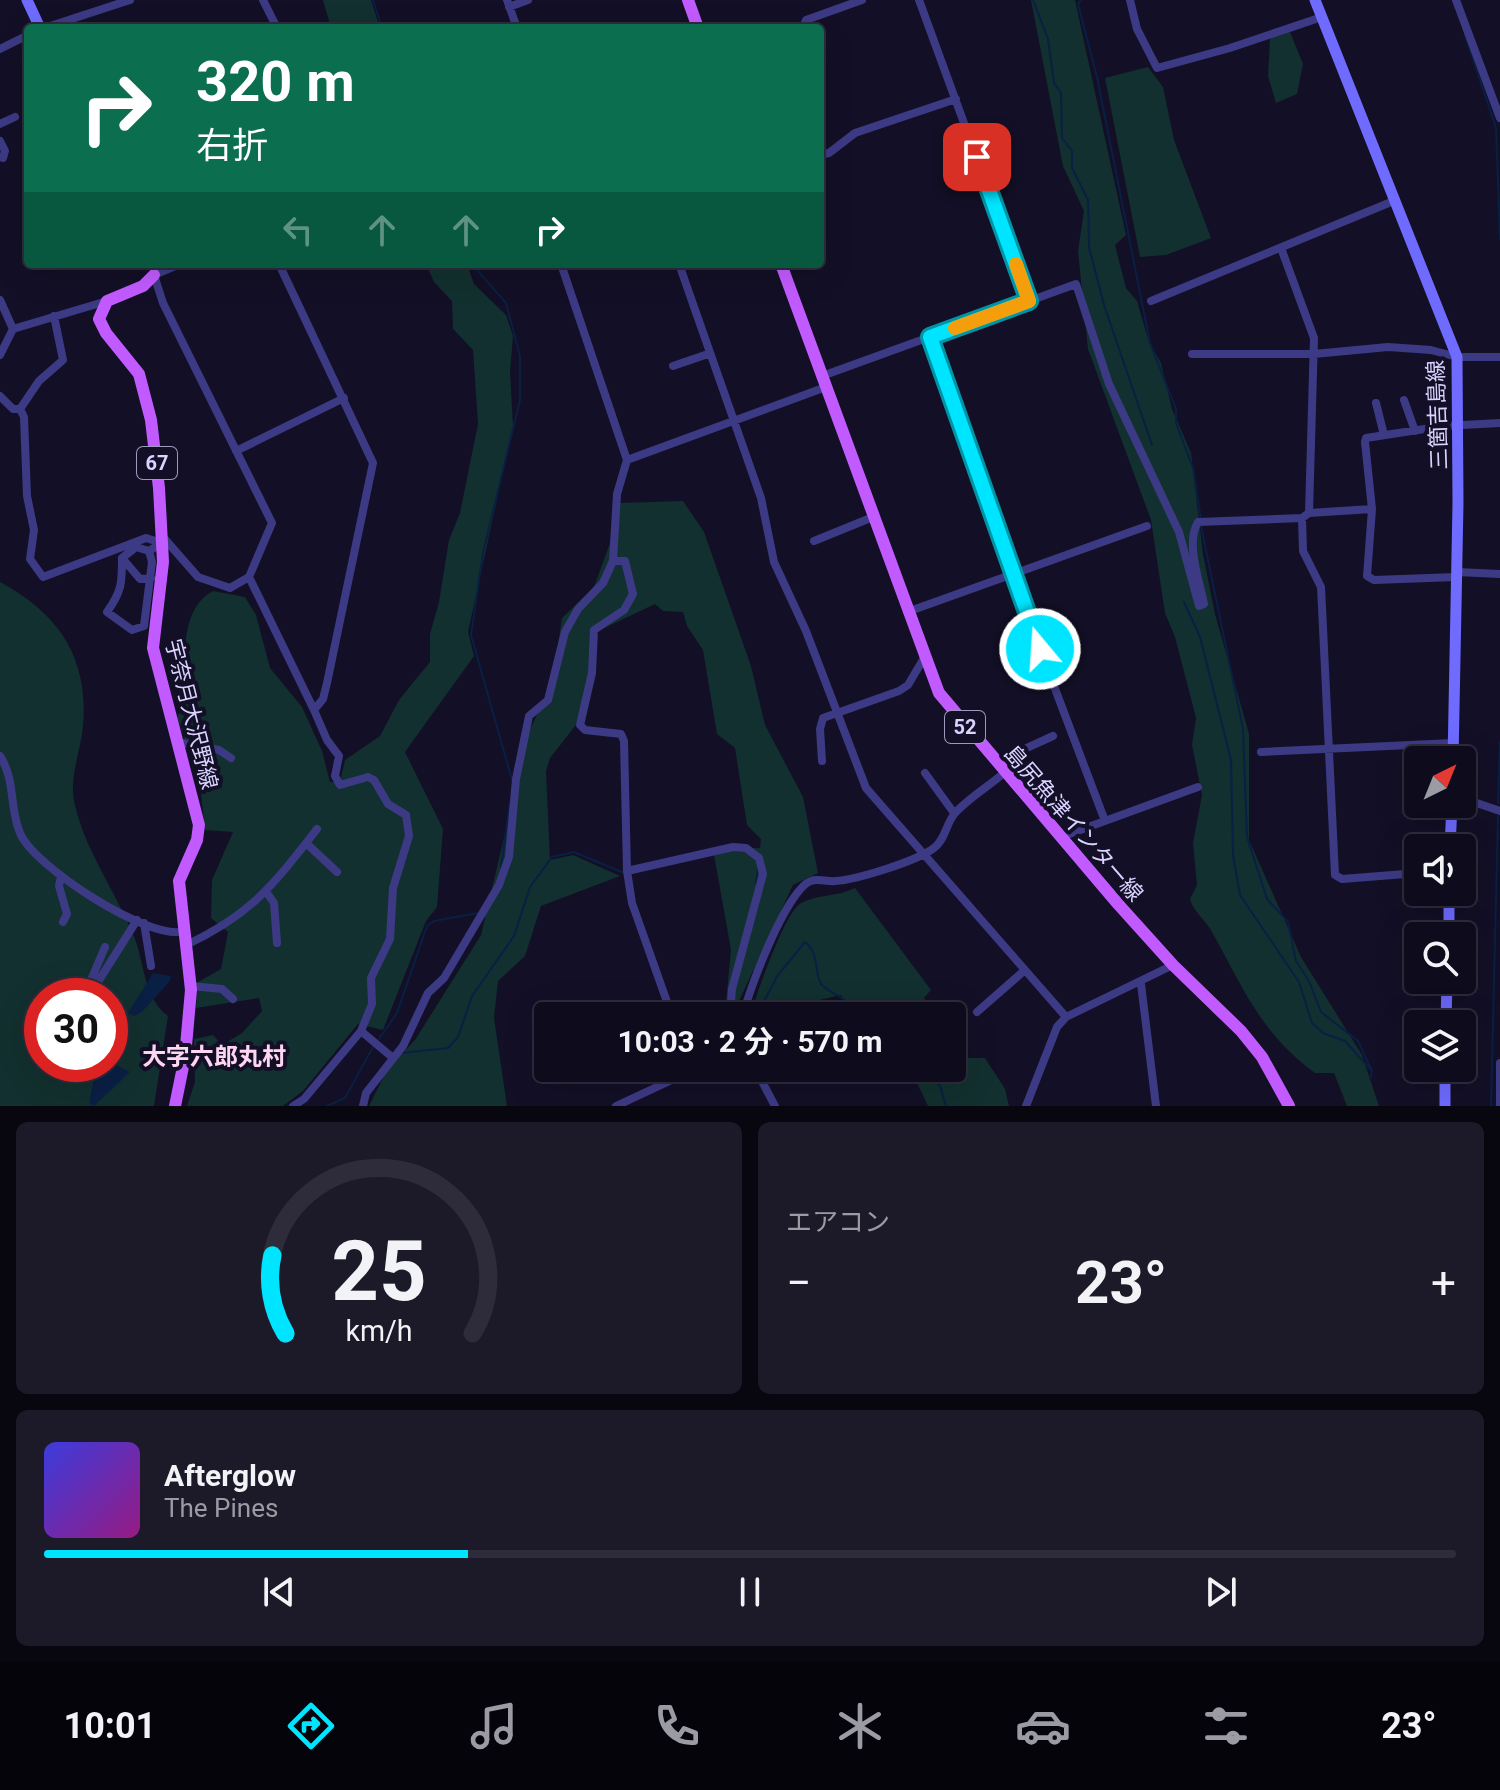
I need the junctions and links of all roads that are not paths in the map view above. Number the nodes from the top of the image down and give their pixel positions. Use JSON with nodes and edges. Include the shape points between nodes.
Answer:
{"nodes":[{"id":1,"x":27,"y":0,"type":"edge"},
{"id":2,"x":130,"y":0,"type":"edge"},
{"id":3,"x":263,"y":0,"type":"edge"},
{"id":4,"x":528,"y":0,"type":"edge"},
{"id":5,"x":688,"y":0,"type":"edge"},
{"id":6,"x":862,"y":0,"type":"edge"},
{"id":7,"x":919,"y":0,"type":"edge"},
{"id":8,"x":1130,"y":0,"type":"edge"},
{"id":9,"x":1315,"y":0,"type":"edge"},
{"id":10,"x":1456,"y":0,"type":"edge"},
{"id":11,"x":508,"y":4,"type":"edge"},
{"id":12,"x":1322,"y":17,"type":"junction"},
{"id":13,"x":40,"y":24,"type":"edge"},
{"id":14,"x":55,"y":24,"type":"edge"},
{"id":15,"x":275,"y":24,"type":"edge"},
{"id":16,"x":516,"y":24,"type":"edge"},
{"id":17,"x":697,"y":24,"type":"edge"},
{"id":18,"x":804,"y":24,"type":"edge"},
{"id":19,"x":24,"y":37,"type":"edge"},
{"id":20,"x":0,"y":49,"type":"edge"},
{"id":21,"x":956,"y":99,"type":"junction"},
{"id":22,"x":15,"y":117,"type":"dead end"},
{"id":23,"x":1500,"y":118,"type":"edge"},
{"id":24,"x":0,"y":124,"type":"edge"},
{"id":25,"x":0,"y":141,"type":"edge"},
{"id":26,"x":824,"y":154,"type":"edge"},
{"id":27,"x":3,"y":158,"type":"dead end"},
{"id":28,"x":1396,"y":200,"type":"junction"},
{"id":29,"x":1281,"y":248,"type":"junction"},
{"id":30,"x":281,"y":268,"type":"edge"},
{"id":31,"x":562,"y":268,"type":"edge"},
{"id":32,"x":680,"y":268,"type":"edge"},
{"id":33,"x":782,"y":268,"type":"edge"},
{"id":34,"x":151,"y":269,"type":"edge"},
{"id":35,"x":0,"y":300,"type":"edge"},
{"id":36,"x":107,"y":301,"type":"junction"},
{"id":37,"x":1029,"y":301,"type":"junction"},
{"id":38,"x":1151,"y":301,"type":"dead end"},
{"id":39,"x":54,"y":316,"type":"junction"},
{"id":40,"x":13,"y":329,"type":"junction"},
{"id":41,"x":930,"y":337,"type":"junction"},
{"id":42,"x":708,"y":354,"type":"junction"},
{"id":43,"x":1192,"y":354,"type":"dead end"},
{"id":44,"x":1314,"y":354,"type":"junction"},
{"id":45,"x":0,"y":355,"type":"edge"},
{"id":46,"x":1457,"y":357,"type":"junction"},
{"id":47,"x":1500,"y":357,"type":"edge"},
{"id":48,"x":673,"y":366,"type":"dead end"},
{"id":49,"x":824,"y":381,"type":"junction"},
{"id":50,"x":0,"y":396,"type":"edge"},
{"id":51,"x":344,"y":398,"type":"junction"},
{"id":52,"x":1404,"y":400,"type":"dead end"},
{"id":53,"x":1376,"y":403,"type":"dead end"},
{"id":54,"x":20,"y":409,"type":"junction"},
{"id":55,"x":733,"y":421,"type":"junction"},
{"id":56,"x":1500,"y":423,"type":"edge"},
{"id":57,"x":1459,"y":425,"type":"junction"},
{"id":58,"x":1415,"y":431,"type":"junction"},
{"id":59,"x":1384,"y":435,"type":"junction"},
{"id":60,"x":236,"y":451,"type":"junction"},
{"id":61,"x":627,"y":460,"type":"junction"},
{"id":62,"x":1372,"y":509,"type":"junction"},
{"id":63,"x":1305,"y":516,"type":"junction"},
{"id":64,"x":873,"y":517,"type":"junction"},
{"id":65,"x":1147,"y":526,"type":"dead end"},
{"id":66,"x":162,"y":540,"type":"junction"},
{"id":67,"x":814,"y":541,"type":"dead end"},
{"id":68,"x":149,"y":551,"type":"junction"},
{"id":69,"x":122,"y":558,"type":"junction"},
{"id":70,"x":613,"y":561,"type":"junction"},
{"id":71,"x":1014,"y":574,"type":"junction"},
{"id":72,"x":1499,"y":574,"type":"edge"},
{"id":73,"x":1456,"y":575,"type":"junction"},
{"id":74,"x":249,"y":577,"type":"junction"},
{"id":75,"x":151,"y":578,"type":"junction"},
{"id":76,"x":907,"y":612,"type":"junction"},
{"id":77,"x":924,"y":658,"type":"junction"},
{"id":78,"x":314,"y":710,"type":"junction"},
{"id":79,"x":836,"y":712,"type":"junction"},
{"id":80,"x":1053,"y":736,"type":"dead end"},
{"id":81,"x":177,"y":742,"type":"junction"},
{"id":82,"x":1453,"y":743,"type":"joint"},
{"id":83,"x":1329,"y":749,"type":"junction"},
{"id":84,"x":1261,"y":752,"type":"dead end"},
{"id":85,"x":0,"y":756,"type":"edge"},
{"id":86,"x":231,"y":758,"type":"dead end"},
{"id":87,"x":822,"y":761,"type":"dead end"},
{"id":88,"x":995,"y":762,"type":"junction"},
{"id":89,"x":925,"y":773,"type":"dead end"},
{"id":90,"x":1004,"y":773,"type":"junction"},
{"id":91,"x":1198,"y":787,"type":"dead end"},
{"id":92,"x":1476,"y":803,"type":"edge"},
{"id":93,"x":1500,"y":811,"type":"edge"},
{"id":94,"x":954,"y":813,"type":"junction"},
{"id":95,"x":1105,"y":821,"type":"junction"},
{"id":96,"x":317,"y":829,"type":"dead end"},
{"id":97,"x":1061,"y":837,"type":"junction"},
{"id":98,"x":306,"y":843,"type":"junction"},
{"id":99,"x":923,"y":852,"type":"junction"},
{"id":100,"x":627,"y":871,"type":"junction"},
{"id":101,"x":337,"y":872,"type":"dead end"},
{"id":102,"x":1404,"y":874,"type":"edge"},
{"id":103,"x":61,"y":876,"type":"junction"},
{"id":104,"x":267,"y":893,"type":"junction"},
{"id":105,"x":63,"y":922,"type":"dead end"},
{"id":106,"x":140,"y":922,"type":"junction"},
{"id":107,"x":184,"y":931,"type":"junction"},
{"id":108,"x":277,"y":943,"type":"dead end"},
{"id":109,"x":186,"y":945,"type":"junction"},
{"id":110,"x":105,"y":947,"type":"dead end"},
{"id":111,"x":1173,"y":965,"type":"junction"},
{"id":112,"x":151,"y":966,"type":"dead end"},
{"id":113,"x":1025,"y":970,"type":"junction"},
{"id":114,"x":1141,"y":984,"type":"junction"},
{"id":115,"x":191,"y":986,"type":"junction"},
{"id":116,"x":233,"y":999,"type":"dead end"},
{"id":117,"x":667,"y":1002,"type":"edge"},
{"id":118,"x":731,"y":1002,"type":"edge"},
{"id":119,"x":746,"y":1002,"type":"edge"},
{"id":120,"x":977,"y":1012,"type":"dead end"},
{"id":121,"x":1066,"y":1017,"type":"junction"},
{"id":122,"x":361,"y":1031,"type":"junction"},
{"id":123,"x":393,"y":1058,"type":"junction"},
{"id":124,"x":1500,"y":1063,"type":"edge"},
{"id":125,"x":666,"y":1082,"type":"edge"},
{"id":126,"x":762,"y":1082,"type":"edge"},
{"id":127,"x":1445,"y":1082,"type":"edge"},
{"id":128,"x":175,"y":1106,"type":"edge"},
{"id":129,"x":293,"y":1106,"type":"edge"},
{"id":130,"x":363,"y":1106,"type":"edge"},
{"id":131,"x":616,"y":1106,"type":"edge"},
{"id":132,"x":775,"y":1106,"type":"edge"},
{"id":133,"x":1026,"y":1106,"type":"edge"},
{"id":134,"x":1156,"y":1106,"type":"edge"},
{"id":135,"x":1289,"y":1106,"type":"edge"},
{"id":136,"x":1445,"y":1106,"type":"edge"},
{"id":137,"x":1500,"y":1106,"type":"edge"}],
"edges":[{"from":1,"to":13,"type":"main road"},
{"from":2,"to":14,"type":"street"},
{"from":3,"to":15,"type":"street"},
{"from":4,"to":11,"type":"street"},
{"from":5,"to":17,"type":"main road"},
{"from":6,"to":18,"type":"street"},
{"from":7,"to":21,"type":"street"},
{"from":8,"to":12,"type":"street","via":[[1137,29],[1157,68]]},
{"from":9,"to":12,"type":"main road","name":"三箇吉島線"},
{"from":10,"to":23,"type":"street"},
{"from":11,"to":16,"type":"street"},
{"from":12,"to":28,"type":"main road","name":"三箇吉島線"},
{"from":19,"to":20,"type":"street"},
{"from":21,"to":26,"type":"street","via":[[855,133]]},
{"from":21,"to":37,"type":"street"},
{"from":22,"to":24,"type":"street"},
{"from":25,"to":27,"type":"street"},
{"from":28,"to":29,"type":"street"},
{"from":28,"to":46,"type":"main road","name":"三箇吉島線"},
{"from":29,"to":38,"type":"street"},
{"from":29,"to":44,"type":"street","via":[[1309,321]]},
{"from":30,"to":51,"type":"street"},
{"from":31,"to":61,"type":"street"},
{"from":32,"to":42,"type":"street"},
{"from":33,"to":49,"type":"main road","name":"島尻魚津インター線","number":"52"},
{"from":34,"to":36,"type":"main road","via":[[143,286]]},
{"from":34,"to":60,"type":"street"},
{"from":35,"to":40,"type":"street"},
{"from":36,"to":39,"type":"street"},
{"from":36,"to":66,"type":"main road","name":"宇奈月大沢野線","number":"67","via":[[100,310],[101,325],[128,356],[145,393],[156,447]]},
{"from":37,"to":41,"type":"street"},
{"from":37,"to":63,"type":"street","via":[[1076,284],[1109,384],[1179,532],[1199,606],[1204,604],[1195,555],[1198,522]]},
{"from":39,"to":40,"type":"street"},
{"from":39,"to":54,"type":"street","via":[[63,360],[39,381]]},
{"from":40,"to":45,"type":"street"},
{"from":41,"to":49,"type":"street"},
{"from":41,"to":71,"type":"street"},
{"from":42,"to":48,"type":"street"},
{"from":42,"to":55,"type":"street"},
{"from":43,"to":44,"type":"street"},
{"from":44,"to":46,"type":"street","via":[[1388,347]]},
{"from":44,"to":63,"type":"street"},
{"from":46,"to":47,"type":"street"},
{"from":46,"to":57,"type":"main road","name":"三箇吉島線"},
{"from":49,"to":55,"type":"street"},
{"from":49,"to":64,"type":"main road","name":"島尻魚津インター線","number":"52"},
{"from":50,"to":54,"type":"street"},
{"from":51,"to":60,"type":"street"},
{"from":51,"to":78,"type":"street","via":[[373,463],[327,683]]},
{"from":52,"to":58,"type":"street"},
{"from":53,"to":59,"type":"street"},
{"from":54,"to":66,"type":"street","via":[[34,530],[30,559],[37,573],[43,577],[146,538]]},
{"from":55,"to":61,"type":"street"},
{"from":55,"to":79,"type":"street","via":[[761,498],[774,562]]},
{"from":56,"to":57,"type":"street"},
{"from":57,"to":58,"type":"street"},
{"from":57,"to":73,"type":"main road","name":"三箇吉島線"},
{"from":58,"to":59,"type":"street"},
{"from":59,"to":62,"type":"street","via":[[1365,442]]},
{"from":60,"to":74,"type":"street","via":[[272,523]]},
{"from":61,"to":70,"type":"street","via":[[617,494]]},
{"from":62,"to":63,"type":"street"},
{"from":62,"to":73,"type":"street","via":[[1367,576],[1374,580]]},
{"from":63,"to":83,"type":"street","via":[[1303,551],[1321,587]]},
{"from":64,"to":67,"type":"street"},
{"from":64,"to":76,"type":"main road","name":"島尻魚津インター線","number":"52"},
{"from":65,"to":71,"type":"street"},
{"from":66,"to":68,"type":"street"},
{"from":66,"to":74,"type":"street","via":[[198,577],[230,588]]},
{"from":66,"to":81,"type":"main road","name":"宇奈月大沢野線","number":"67","via":[[153,648]]},
{"from":68,"to":69,"type":"street","via":[[136,547]]},
{"from":68,"to":75,"type":"street"},
{"from":69,"to":75,"type":"street","via":[[140,579]]},
{"from":69,"to":75,"type":"street","via":[[119,597],[107,612],[132,630],[144,626]]},
{"from":70,"to":100,"type":"street","via":[[625,561],[633,594],[624,610],[594,630],[592,673],[580,725],[621,734],[624,741]]},
{"from":70,"to":123,"type":"street","via":[[603,583],[565,632],[548,700],[529,716],[506,871],[481,921],[428,993]]},
{"from":71,"to":76,"type":"street"},
{"from":71,"to":95,"type":"street"},
{"from":72,"to":73,"type":"street"},
{"from":73,"to":82,"type":"main road","name":"三箇吉島線"},
{"from":74,"to":78,"type":"street"},
{"from":76,"to":77,"type":"main road","name":"島尻魚津インター線","number":"52"},
{"from":77,"to":79,"type":"street","via":[[899,691]]},
{"from":77,"to":88,"type":"main road","name":"島尻魚津インター線","number":"52","via":[[946,704]]},
{"from":78,"to":122,"type":"street","via":[[339,756],[335,776],[340,785],[374,780],[409,824],[393,888],[390,939],[371,978],[372,1004]]},
{"from":79,"to":87,"type":"street","via":[[821,722]]},
{"from":79,"to":99,"type":"street","via":[[866,788]]},
{"from":80,"to":88,"type":"street"},
{"from":81,"to":86,"type":"street","via":[[219,750]]},
{"from":81,"to":107,"type":"main road","name":"宇奈月大沢野線","number":"67","via":[[199,825],[179,881]]},
{"from":82,"to":83,"type":"street"},
{"from":83,"to":84,"type":"street"},
{"from":83,"to":102,"type":"street","via":[[1335,875],[1342,879]]},
{"from":85,"to":103,"type":"street","via":[[13,784],[20,834]]},
{"from":88,"to":90,"type":"main road","name":"島尻魚津インター線","number":"52"},
{"from":89,"to":94,"type":"street"},
{"from":90,"to":94,"type":"street"},
{"from":90,"to":97,"type":"main road","name":"島尻魚津インター線","number":"52"},
{"from":91,"to":95,"type":"street"},
{"from":92,"to":93,"type":"street"},
{"from":94,"to":99,"type":"street","via":[[945,835]]},
{"from":95,"to":97,"type":"street"},
{"from":96,"to":98,"type":"street"},
{"from":97,"to":111,"type":"main road","name":"島尻魚津インター線","number":"52"},
{"from":98,"to":101,"type":"street"},
{"from":98,"to":104,"type":"street"},
{"from":99,"to":113,"type":"street"},
{"from":99,"to":119,"type":"street","via":[[854,878],[804,885],[778,922]]},
{"from":100,"to":117,"type":"street","via":[[632,903]]},
{"from":100,"to":118,"type":"street","via":[[733,847],[746,848],[759,858],[763,874]]},
{"from":103,"to":105,"type":"street","via":[[67,914]]},
{"from":103,"to":106,"type":"street"},
{"from":104,"to":108,"type":"street","via":[[274,903]]},
{"from":104,"to":109,"type":"street","via":[[217,931]]},
{"from":106,"to":107,"type":"street","via":[[165,933]]},
{"from":106,"to":110,"type":"street","via":[[96,985],[91,980]]},
{"from":106,"to":112,"type":"street"},
{"from":107,"to":109,"type":"main road","name":"宇奈月大沢野線","number":"67"},
{"from":109,"to":115,"type":"main road","name":"宇奈月大沢野線","number":"67"},
{"from":111,"to":114,"type":"street"},
{"from":111,"to":135,"type":"main road","name":"島尻魚津インター線","number":"52","via":[[1241,1031]]},
{"from":113,"to":120,"type":"street"},
{"from":113,"to":121,"type":"street"},
{"from":114,"to":121,"type":"street"},
{"from":114,"to":134,"type":"street"},
{"from":115,"to":116,"type":"street","via":[[222,989]]},
{"from":115,"to":128,"type":"main road","name":"宇奈月大沢野線","number":"67"},
{"from":121,"to":133,"type":"street","via":[[1057,1027]]},
{"from":122,"to":123,"type":"street"},
{"from":122,"to":129,"type":"street"},
{"from":123,"to":130,"type":"street","via":[[366,1093]]},
{"from":124,"to":137,"type":"street"},
{"from":125,"to":131,"type":"street"},
{"from":126,"to":132,"type":"street"},
{"from":127,"to":136,"type":"main road"}]}
